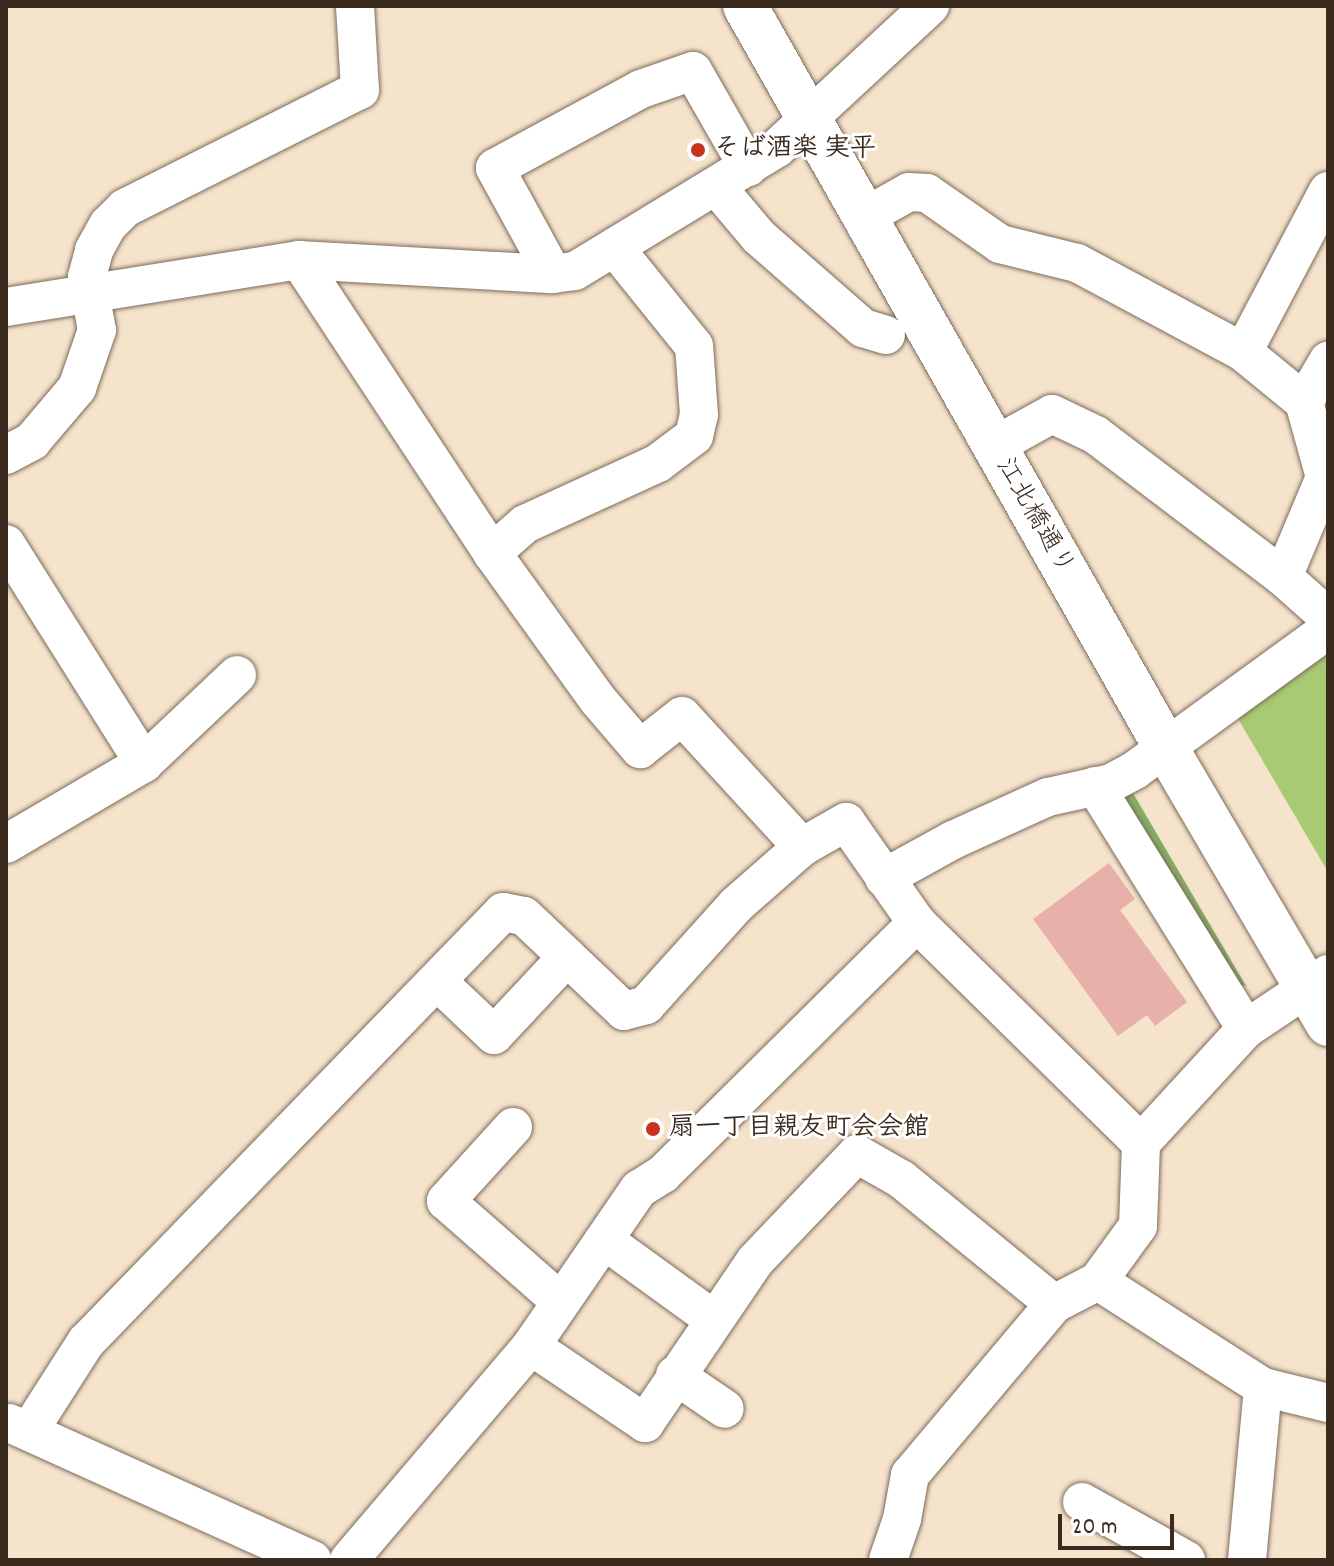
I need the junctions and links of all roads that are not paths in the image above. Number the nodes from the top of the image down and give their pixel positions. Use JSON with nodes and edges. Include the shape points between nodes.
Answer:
{"nodes":[{"id":1,"x":355,"y":6,"type":"edge"},
{"id":2,"x":745,"y":6,"type":"edge"},
{"id":3,"x":930,"y":6,"type":"edge"},
{"id":4,"x":811,"y":120,"type":"junction"},
{"id":5,"x":748,"y":167,"type":"junction"},
{"id":6,"x":716,"y":186,"type":"junction"},
{"id":7,"x":1328,"y":191,"type":"edge"},
{"id":8,"x":866,"y":216,"type":"junction"},
{"id":9,"x":614,"y":247,"type":"junction"},
{"id":10,"x":299,"y":260,"type":"junction"},
{"id":11,"x":553,"y":274,"type":"junction"},
{"id":12,"x":87,"y":296,"type":"junction"},
{"id":13,"x":6,"y":307,"type":"edge"},
{"id":14,"x":886,"y":335,"type":"dead end"},
{"id":15,"x":1243,"y":352,"type":"junction"},
{"id":16,"x":1328,"y":361,"type":"edge"},
{"id":17,"x":1304,"y":402,"type":"junction"},
{"id":18,"x":994,"y":446,"type":"junction"},
{"id":19,"x":6,"y":455,"type":"edge"},
{"id":20,"x":6,"y":544,"type":"edge"},
{"id":21,"x":492,"y":553,"type":"junction"},
{"id":22,"x":1283,"y":577,"type":"junction"},
{"id":23,"x":1328,"y":617,"type":"edge"},
{"id":24,"x":1328,"y":630,"type":"edge"},
{"id":25,"x":237,"y":675,"type":"dead end"},
{"id":26,"x":1166,"y":748,"type":"junction"},
{"id":27,"x":144,"y":763,"type":"junction"},
{"id":28,"x":1095,"y":786,"type":"junction"},
{"id":29,"x":6,"y":844,"type":"edge"},
{"id":30,"x":802,"y":847,"type":"junction"},
{"id":31,"x":884,"y":878,"type":"junction"},
{"id":32,"x":917,"y":923,"type":"junction"},
{"id":33,"x":567,"y":957,"type":"junction"},
{"id":34,"x":1318,"y":980,"type":"edge"},
{"id":35,"x":438,"y":982,"type":"junction"},
{"id":36,"x":1328,"y":1024,"type":"edge"},
{"id":37,"x":1246,"y":1029,"type":"junction"},
{"id":38,"x":513,"y":1127,"type":"dead end"},
{"id":39,"x":1141,"y":1143,"type":"junction"},
{"id":40,"x":604,"y":1240,"type":"junction"},
{"id":41,"x":1098,"y":1281,"type":"junction"},
{"id":42,"x":560,"y":1301,"type":"junction"},
{"id":43,"x":1054,"y":1304,"type":"junction"},
{"id":44,"x":713,"y":1319,"type":"junction"},
{"id":45,"x":531,"y":1346,"type":"junction"},
{"id":46,"x":675,"y":1375,"type":"junction"},
{"id":47,"x":1263,"y":1387,"type":"junction"},
{"id":48,"x":1328,"y":1403,"type":"edge"},
{"id":49,"x":725,"y":1409,"type":"dead end"},
{"id":50,"x":18,"y":1426,"type":"edge"},
{"id":51,"x":1082,"y":1502,"type":"dead end"},
{"id":52,"x":312,"y":1560,"type":"edge"},
{"id":53,"x":349,"y":1560,"type":"edge"},
{"id":54,"x":888,"y":1560,"type":"edge"},
{"id":55,"x":1186,"y":1560,"type":"edge"},
{"id":56,"x":1247,"y":1560,"type":"edge"}],
"edges":[{"from":1,"to":12,"type":"street","via":[[360,90],[125,208],[94,250]]},
{"from":2,"to":4,"type":"main road","name":"江北橋通り"},
{"from":3,"to":4,"type":"street"},
{"from":4,"to":5,"type":"street"},
{"from":4,"to":8,"type":"main road","name":"江北橋通り"},
{"from":5,"to":6,"type":"street"},
{"from":5,"to":11,"type":"street","via":[[693,71],[641,89],[495,168]]},
{"from":6,"to":9,"type":"street"},
{"from":6,"to":14,"type":"street","via":[[759,237],[863,328]]},
{"from":7,"to":15,"type":"street"},
{"from":8,"to":15,"type":"street","via":[[909,192],[927,193],[1000,244],[1077,263]]},
{"from":8,"to":18,"type":"main road","name":"江北橋通り"},
{"from":9,"to":11,"type":"street","via":[[575,271]]},
{"from":9,"to":21,"type":"street","via":[[694,346],[699,415],[694,436],[658,463],[525,524]]},
{"from":10,"to":11,"type":"street"},
{"from":10,"to":12,"type":"street"},
{"from":10,"to":21,"type":"street"},
{"from":12,"to":13,"type":"street"},
{"from":12,"to":19,"type":"street","via":[[97,330],[77,388],[32,441]]},
{"from":15,"to":17,"type":"street"},
{"from":16,"to":17,"type":"street"},
{"from":17,"to":22,"type":"street","via":[[1325,477]]},
{"from":18,"to":22,"type":"street","via":[[1052,414],[1096,435]]},
{"from":18,"to":26,"type":"main road","name":"江北橋通り"},
{"from":20,"to":27,"type":"street"},
{"from":21,"to":30,"type":"street","via":[[640,749],[682,716]]},
{"from":22,"to":23,"type":"street"},
{"from":24,"to":26,"type":"street"},
{"from":25,"to":27,"type":"street"},
{"from":26,"to":28,"type":"street","via":[[1123,776]]},
{"from":26,"to":34,"type":"main road","name":"江北橋通り"},
{"from":27,"to":29,"type":"street"},
{"from":28,"to":31,"type":"street","via":[[1048,797]]},
{"from":28,"to":37,"type":"street"},
{"from":30,"to":31,"type":"street","via":[[846,822]]},
{"from":30,"to":33,"type":"street","via":[[736,905],[646,1005],[624,1011]]},
{"from":31,"to":32,"type":"street"},
{"from":32,"to":39,"type":"street"},
{"from":32,"to":40,"type":"street","via":[[663,1174],[639,1189]]},
{"from":33,"to":35,"type":"street","via":[[524,916],[503,912]]},
{"from":33,"to":35,"type":"street","via":[[494,1035]]},
{"from":34,"to":36,"type":"main road","name":"江北橋通り"},
{"from":34,"to":37,"type":"street"},
{"from":35,"to":50,"type":"street","via":[[290,1127],[86,1342]]},
{"from":37,"to":39,"type":"street"},
{"from":38,"to":42,"type":"street","via":[[446,1201]]},
{"from":39,"to":41,"type":"street","via":[[1138,1226]]},
{"from":40,"to":42,"type":"street"},
{"from":40,"to":44,"type":"street"},
{"from":41,"to":43,"type":"street"},
{"from":41,"to":47,"type":"street"},
{"from":42,"to":45,"type":"street"},
{"from":43,"to":44,"type":"street","via":[[901,1179],[857,1154],[755,1261]]},
{"from":43,"to":54,"type":"street","via":[[910,1475]]},
{"from":44,"to":46,"type":"street"},
{"from":45,"to":46,"type":"street","via":[[645,1423]]},
{"from":45,"to":53,"type":"street"},
{"from":46,"to":49,"type":"street"},
{"from":47,"to":48,"type":"street"},
{"from":47,"to":56,"type":"street"},
{"from":50,"to":52,"type":"street"},
{"from":51,"to":55,"type":"street"}]}
